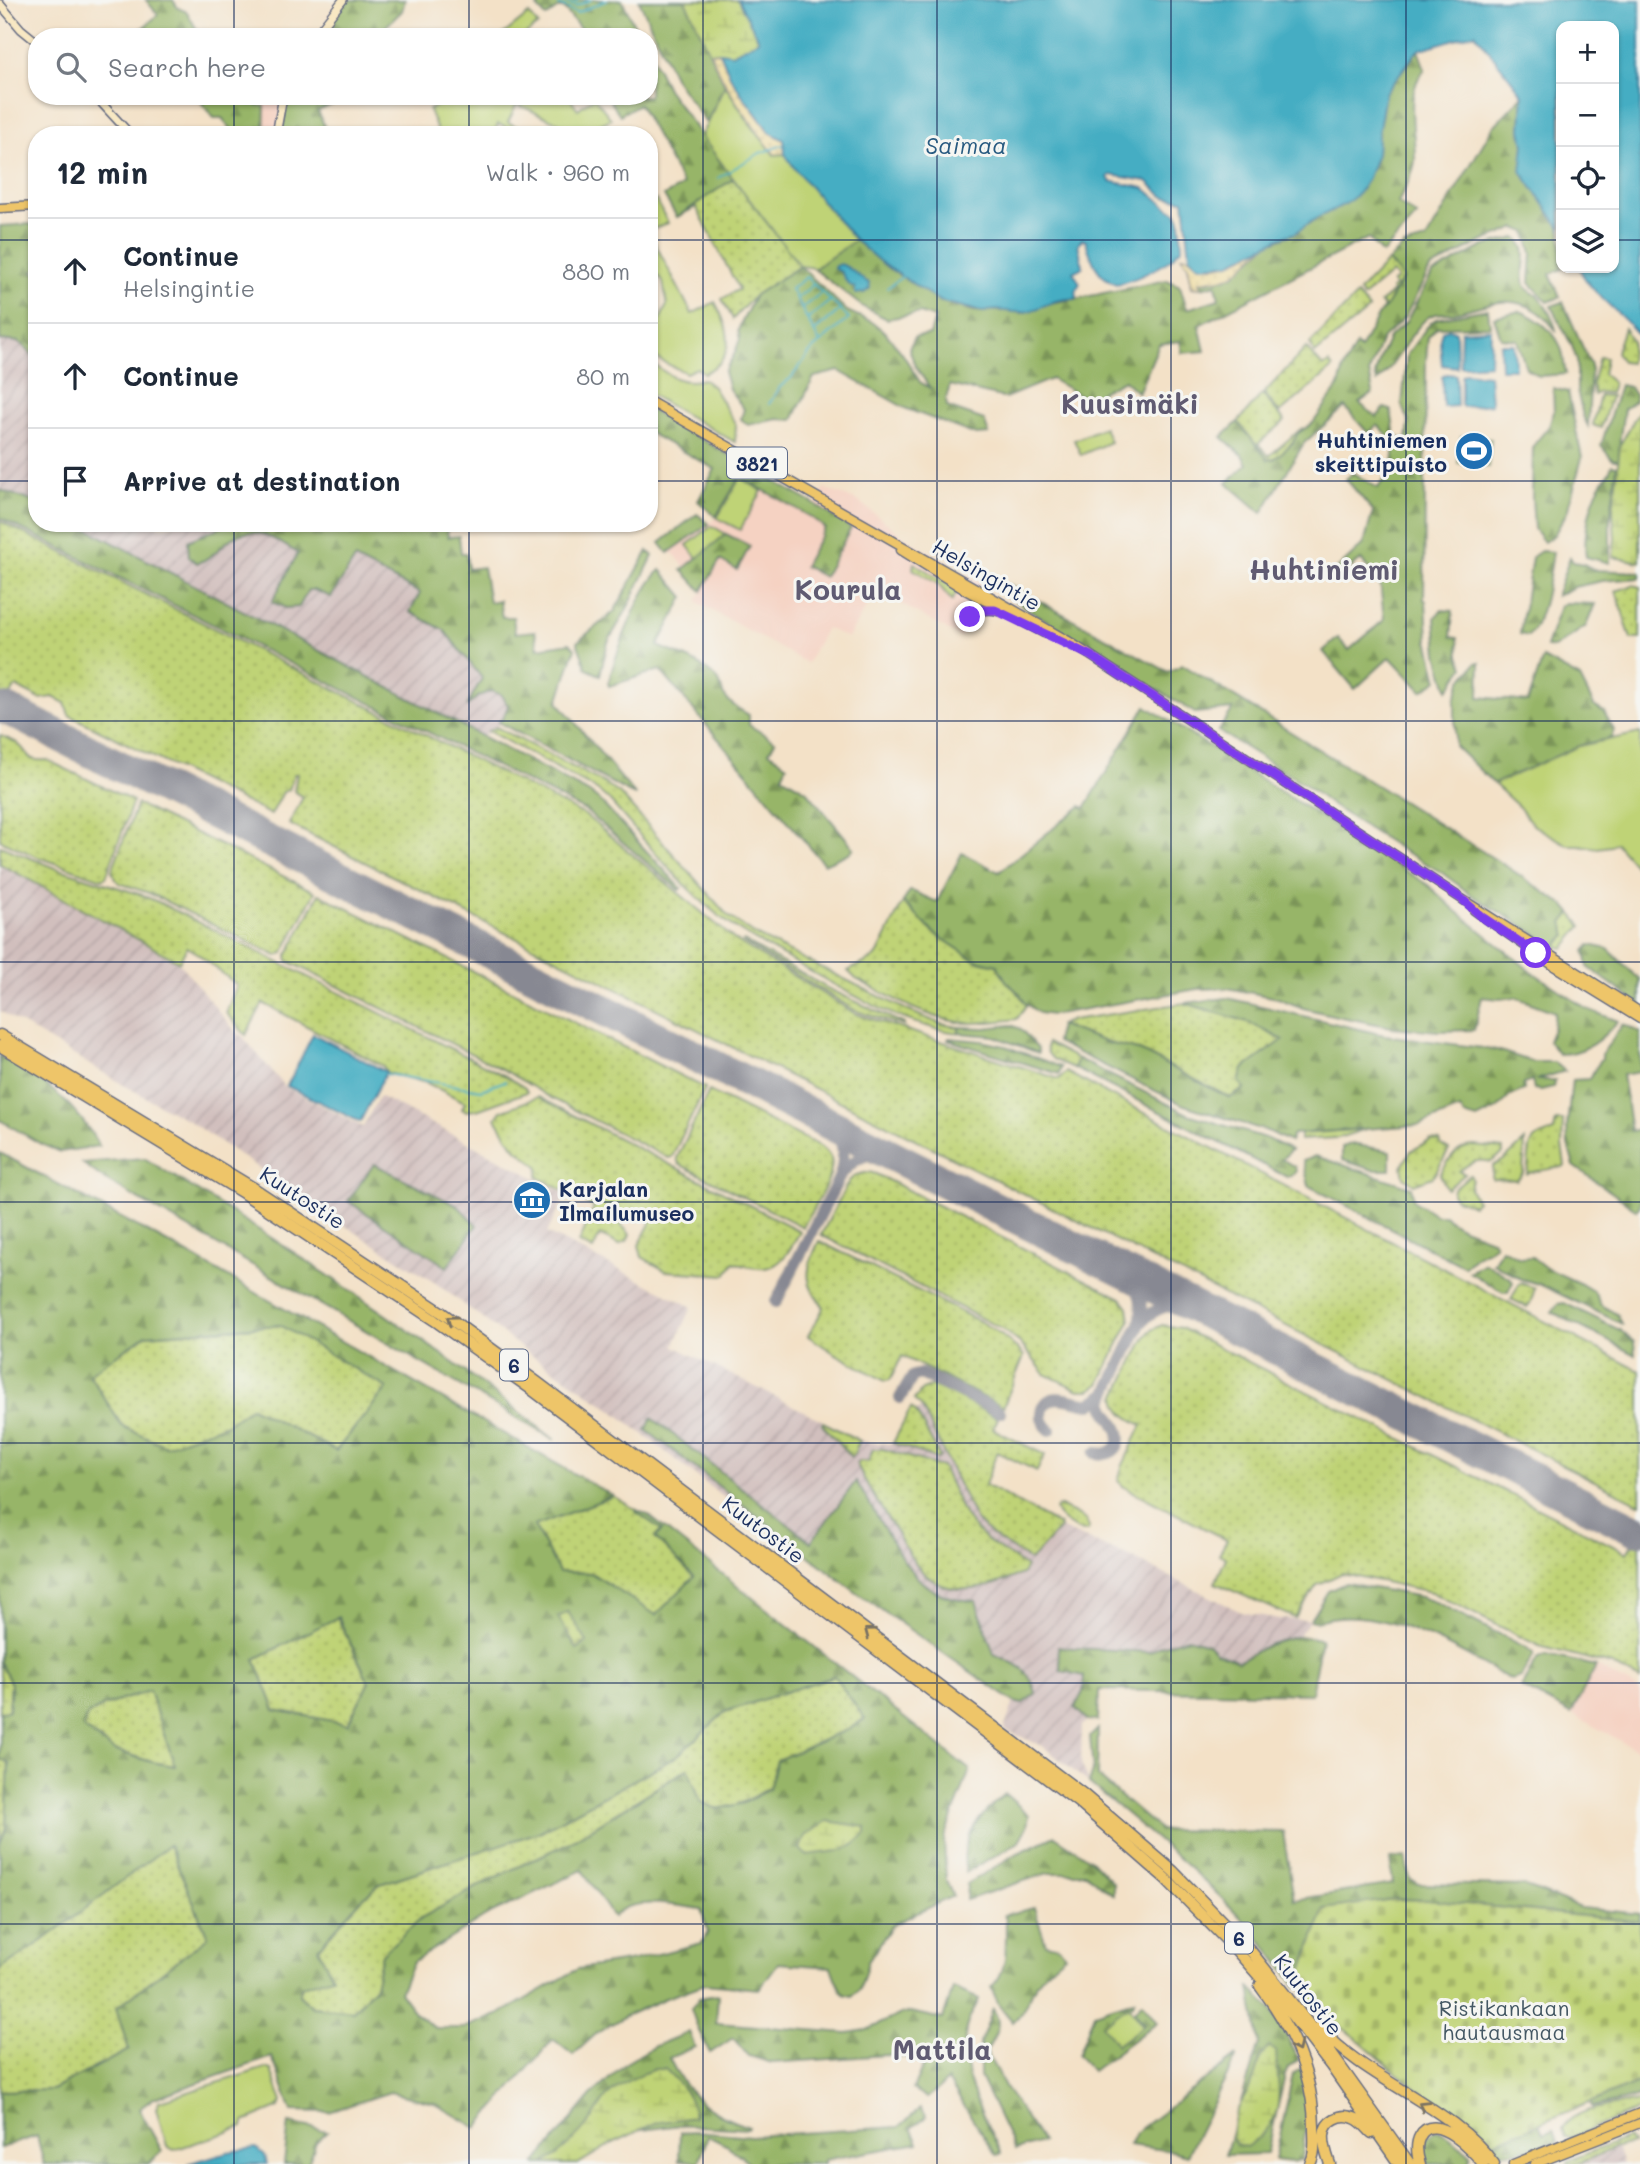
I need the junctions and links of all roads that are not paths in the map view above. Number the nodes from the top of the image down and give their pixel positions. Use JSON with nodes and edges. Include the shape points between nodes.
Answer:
{"nodes":[{"id":1,"x":343,"y":0,"type":"edge"},
{"id":2,"x":0,"y":4,"type":"edge"},
{"id":3,"x":321,"y":28,"type":"edge"},
{"id":4,"x":28,"y":35,"type":"edge"},
{"id":5,"x":103,"y":105,"type":"edge"},
{"id":6,"x":281,"y":105,"type":"edge"},
{"id":7,"x":123,"y":126,"type":"edge"},
{"id":8,"x":278,"y":126,"type":"edge"},
{"id":9,"x":28,"y":206,"type":"edge"},
{"id":10,"x":0,"y":208,"type":"edge"},
{"id":11,"x":658,"y":406,"type":"edge"},
{"id":12,"x":865,"y":525,"type":"junction"},
{"id":13,"x":965,"y":620,"type":"dead end"},
{"id":14,"x":1020,"y":621,"type":"junction"},
{"id":15,"x":1091,"y":656,"type":"junction"},
{"id":16,"x":1638,"y":1015,"type":"edge"},
{"id":17,"x":0,"y":1035,"type":"edge"},
{"id":18,"x":0,"y":1046,"type":"edge"},
{"id":19,"x":998,"y":1736,"type":"junction"},
{"id":20,"x":1169,"y":1875,"type":"junction"},
{"id":21,"x":1310,"y":2084,"type":"junction"},
{"id":22,"x":1640,"y":2113,"type":"edge"},
{"id":23,"x":1640,"y":2123,"type":"edge"},
{"id":24,"x":1303,"y":2164,"type":"edge"},
{"id":25,"x":1310,"y":2164,"type":"edge"},
{"id":26,"x":1328,"y":2164,"type":"edge"},
{"id":27,"x":1397,"y":2164,"type":"edge"},
{"id":28,"x":1410,"y":2164,"type":"edge"},
{"id":29,"x":1420,"y":2164,"type":"edge"},
{"id":30,"x":1483,"y":2164,"type":"edge"},
{"id":31,"x":1494,"y":2164,"type":"edge"},
{"id":32,"x":1513,"y":2164,"type":"edge"},
{"id":33,"x":1535,"y":2164,"type":"edge"}],
"edges":[{"from":1,"to":3,"type":"main road"},
{"from":2,"to":4,"type":"main road"},
{"from":5,"to":7,"type":"main road"},
{"from":6,"to":8,"type":"main road"},
{"from":9,"to":10,"type":"main road"},
{"from":11,"to":12,"type":"main road","name":"Helsingintie","number":"3821"},
{"from":12,"to":14,"type":"main road","name":"Helsingintie","number":"3821"},
{"from":12,"to":15,"type":"main road","name":"Helsingintie","number":"3821"},
{"from":13,"to":14,"type":"main road","via":[[991,609]]},
{"from":14,"to":15,"type":"main road","name":"Helsingintie","number":"3821"},
{"from":15,"to":16,"type":"main road","name":"Helsingintie","number":"3821"},
{"from":19,"to":17,"type":"highway","name":"Kuutostie","number":"6","one_way":true,"via":[[441,1312],[252,1187]]},
{"from":18,"to":19,"type":"highway","name":"Kuutostie","number":"6","via":[[243,1193],[434,1320]]},
{"from":19,"to":20,"type":"highway","name":"Kuutostie","number":"6","via":[[1117,1822]]},
{"from":20,"to":21,"type":"highway","one_way":true,"via":[[1264,1992],[1294,2040]]},
{"from":20,"to":27,"type":"highway","name":"Kuutostie","number":"6","via":[[1280,2000]]},
{"from":20,"to":28,"type":"highway","name":"Kuutostie","number":"6","via":[[1228,1927],[1283,1989]]},
{"from":31,"to":20,"type":"highway","one_way":true,"via":[[1458,2128],[1341,2049],[1210,1903]]},
{"from":21,"to":24,"type":"highway","via":[[1309,2153]]},
{"from":21,"to":25,"type":"highway","via":[[1314,2141]]},
{"from":22,"to":32,"type":"main road"},
{"from":23,"to":33,"type":"main road"},
{"from":25,"to":26,"type":"main road"},
{"from":26,"to":27,"type":"highway","via":[[1325,2130],[1343,2116],[1364,2125]]},
{"from":29,"to":30,"type":"highway","via":[[1419,2138],[1433,2128],[1447,2131]]}]}
